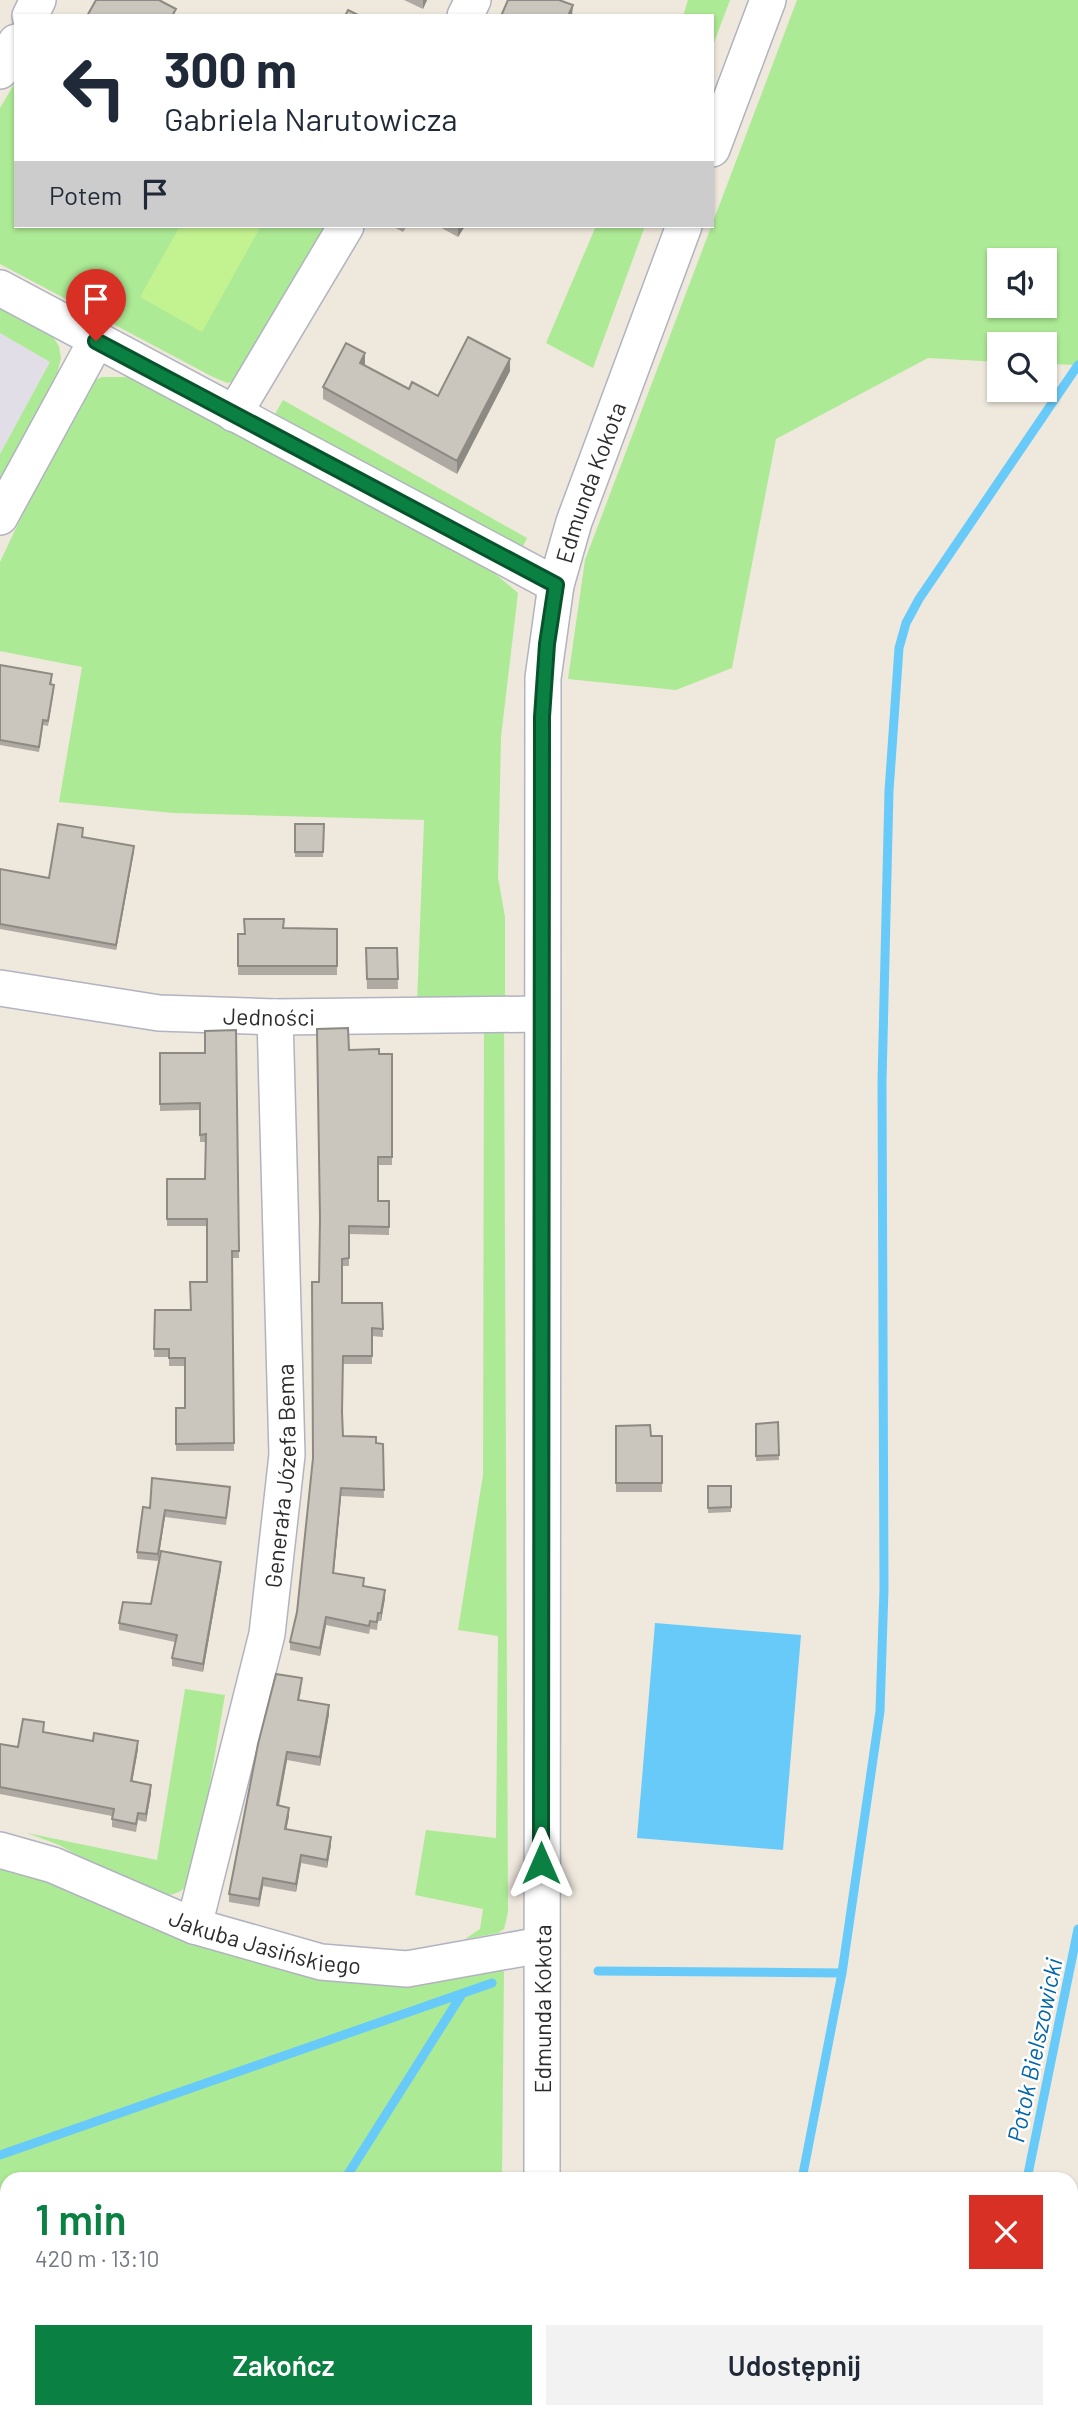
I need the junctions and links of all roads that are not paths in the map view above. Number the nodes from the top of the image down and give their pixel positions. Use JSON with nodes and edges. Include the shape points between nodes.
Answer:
{"nodes":[{"id":1,"x":768,"y":0,"type":"edge"},
{"id":2,"x":14,"y":45,"type":"edge"},
{"id":3,"x":0,"y":71,"type":"edge"},
{"id":4,"x":714,"y":144,"type":"edge"},
{"id":5,"x":345,"y":228,"type":"edge"},
{"id":6,"x":683,"y":228,"type":"edge"},
{"id":7,"x":0,"y":288,"type":"edge"},
{"id":8,"x":96,"y":341,"type":"junction"},
{"id":9,"x":234,"y":414,"type":"junction"},
{"id":10,"x":0,"y":517,"type":"edge"},
{"id":11,"x":556,"y":585,"type":"junction"},
{"id":12,"x":0,"y":988,"type":"edge"},
{"id":13,"x":542,"y":1014,"type":"junction"},
{"id":14,"x":275,"y":1017,"type":"junction"},
{"id":15,"x":0,"y":1850,"type":"edge"},
{"id":16,"x":194,"y":1926,"type":"junction"},
{"id":17,"x":541,"y":1945,"type":"junction"},
{"id":18,"x":542,"y":2172,"type":"edge"}],
"edges":[{"from":1,"to":4,"type":"street"},
{"from":2,"to":3,"type":"street"},
{"from":5,"to":9,"type":"street"},
{"from":6,"to":11,"type":"street","name":"Edmunda Kokota","via":[[583,495]]},
{"from":7,"to":8,"type":"street"},
{"from":8,"to":9,"type":"street"},
{"from":8,"to":10,"type":"street"},
{"from":9,"to":11,"type":"street"},
{"from":11,"to":13,"type":"street","name":"Edmunda Kokota","via":[[543,691]]},
{"from":12,"to":14,"type":"street","name":"Jedności","via":[[159,1013]]},
{"from":13,"to":14,"type":"street","name":"Jedności"},
{"from":13,"to":17,"type":"street","name":"Edmunda Kokota"},
{"from":14,"to":16,"type":"street","name":"Generała Józefa Bema","via":[[287,1455],[267,1634]]},
{"from":15,"to":16,"type":"street","name":"Jakuba Jasińskiego","via":[[53,1865]]},
{"from":16,"to":17,"type":"street","name":"Jakuba Jasińskiego","via":[[321,1962],[407,1969]]},
{"from":17,"to":18,"type":"street","name":"Edmunda Kokota"}]}
